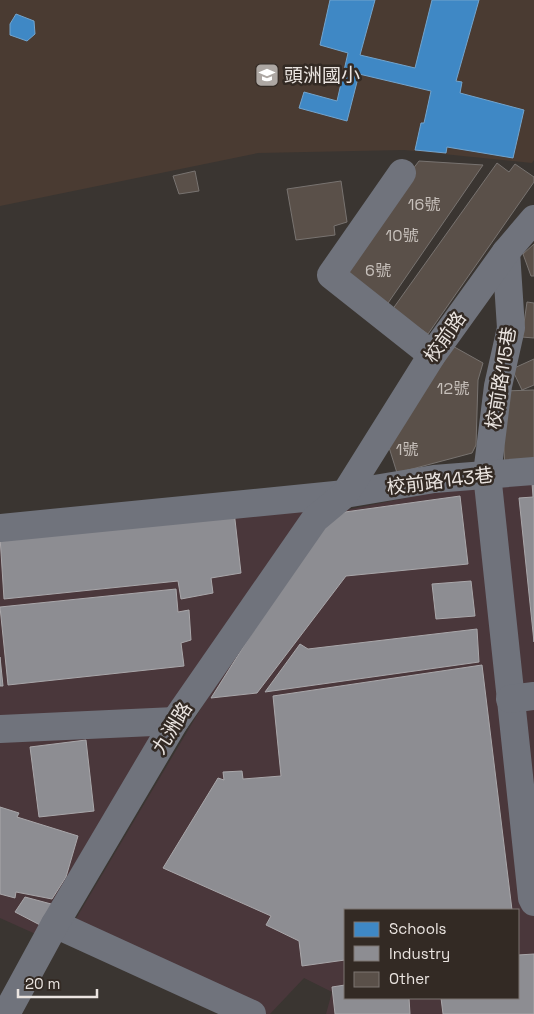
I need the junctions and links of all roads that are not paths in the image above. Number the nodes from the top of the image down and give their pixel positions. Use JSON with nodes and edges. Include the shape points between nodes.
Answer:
{"nodes":[{"id":1,"x":402,"y":173,"type":"dead end"},
{"id":2,"x":534,"y":219,"type":"edge"},
{"id":3,"x":506,"y":252,"type":"junction"},
{"id":4,"x":432,"y":355,"type":"junction"},
{"id":5,"x":365,"y":462,"type":"joint"},
{"id":6,"x":534,"y":471,"type":"edge"},
{"id":7,"x":487,"y":474,"type":"junction"},
{"id":8,"x":345,"y":494,"type":"junction"},
{"id":9,"x":0,"y":528,"type":"edge"},
{"id":10,"x":522,"y":698,"type":"edge"},
{"id":11,"x":175,"y":721,"type":"junction"},
{"id":12,"x":0,"y":729,"type":"edge"},
{"id":13,"x":534,"y":902,"type":"edge"},
{"id":14,"x":55,"y":924,"type":"junction"},
{"id":15,"x":6,"y":1014,"type":"edge"},
{"id":16,"x":252,"y":1014,"type":"edge"}],
"edges":[{"from":1,"to":4,"type":"street","via":[[331,275]]},
{"from":2,"to":3,"type":"street","name":"校前路"},
{"from":3,"to":4,"type":"street","name":"校前路"},
{"from":3,"to":7,"type":"street","name":"校前路115巷","via":[[511,328],[498,386]]},
{"from":4,"to":5,"type":"street","name":"校前路"},
{"from":5,"to":8,"type":"street","name":"九洲路"},
{"from":6,"to":7,"type":"street","name":"校前路143巷"},
{"from":7,"to":8,"type":"street","name":"校前路143巷"},
{"from":7,"to":10,"type":"street","name":"校前路115巷"},
{"from":8,"to":9,"type":"street","name":"校前路143巷"},
{"from":8,"to":11,"type":"street","name":"九洲路","via":[[315,519]]},
{"from":10,"to":13,"type":"street","name":"校前路115巷"},
{"from":11,"to":12,"type":"street"},
{"from":11,"to":14,"type":"street","name":"九洲路"},
{"from":14,"to":15,"type":"street","name":"九洲路"},
{"from":14,"to":16,"type":"street"}]}
